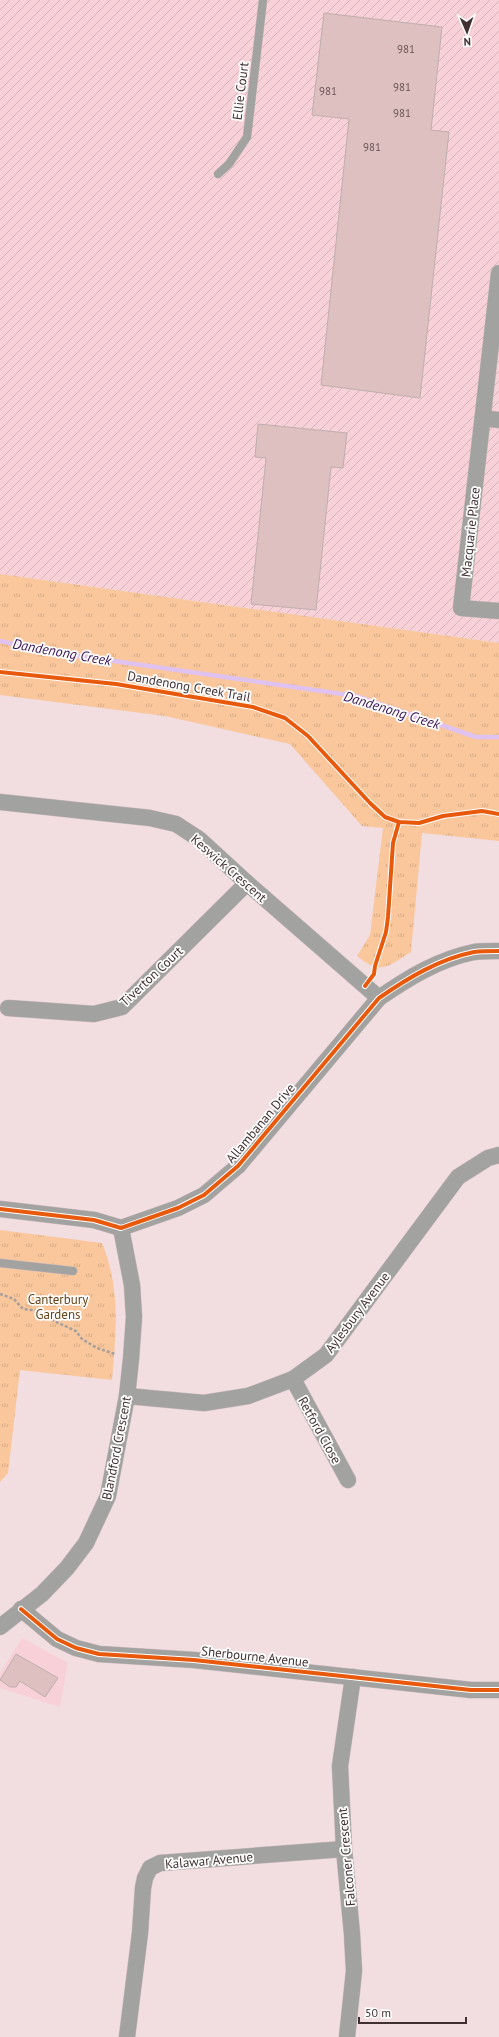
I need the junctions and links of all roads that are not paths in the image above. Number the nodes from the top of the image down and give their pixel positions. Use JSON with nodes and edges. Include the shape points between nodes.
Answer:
{"nodes":[{"id":1,"x":263,"y":0,"type":"edge"},
{"id":2,"x":218,"y":174,"type":"dead end"},
{"id":3,"x":499,"y":273,"type":"edge"},
{"id":4,"x":483,"y":418,"type":"junction"},
{"id":5,"x":499,"y":420,"type":"edge"},
{"id":6,"x":499,"y":611,"type":"edge"},
{"id":7,"x":0,"y":802,"type":"edge"},
{"id":8,"x":247,"y":883,"type":"junction"},
{"id":9,"x":499,"y":951,"type":"edge"},
{"id":10,"x":379,"y":998,"type":"junction"},
{"id":11,"x":8,"y":1008,"type":"dead end"},
{"id":12,"x":499,"y":1155,"type":"edge"},
{"id":13,"x":0,"y":1209,"type":"edge"},
{"id":14,"x":121,"y":1228,"type":"junction"},
{"id":15,"x":0,"y":1263,"type":"edge"},
{"id":16,"x":73,"y":1271,"type":"dead end"},
{"id":17,"x":293,"y":1380,"type":"junction"},
{"id":18,"x":126,"y":1396,"type":"junction"},
{"id":19,"x":348,"y":1480,"type":"dead end"},
{"id":20,"x":21,"y":1609,"type":"junction"},
{"id":21,"x":0,"y":1627,"type":"edge"},
{"id":22,"x":353,"y":1677,"type":"junction"},
{"id":23,"x":499,"y":1690,"type":"edge"},
{"id":24,"x":344,"y":1849,"type":"junction"},
{"id":25,"x":127,"y":2037,"type":"edge"},
{"id":26,"x":347,"y":2037,"type":"edge"}],
"edges":[{"from":1,"to":2,"type":"lane","name":"Ellie Court","via":[[247,137],[229,164]]},
{"from":3,"to":4,"type":"street","name":"Macquarie Place"},
{"from":4,"to":5,"type":"street"},
{"from":4,"to":6,"type":"street","name":"Macquarie Place","via":[[461,608]]},
{"from":7,"to":8,"type":"street","name":"Keswick Crescent","via":[[150,818],[176,824],[199,839]]},
{"from":8,"to":10,"type":"street","name":"Keswick Crescent"},
{"from":8,"to":11,"type":"street","name":"Tiverton Court","via":[[122,1007],[94,1014]]},
{"from":9,"to":10,"type":"street","name":"Allambanan Drive","via":[[474,952],[430,967]]},
{"from":10,"to":14,"type":"street","name":"Allambanan Drive","via":[[263,1137],[223,1180],[204,1195],[178,1208]]},
{"from":12,"to":17,"type":"street","name":"Aylesbury Avenue","via":[[488,1158],[458,1177],[326,1355]]},
{"from":13,"to":14,"type":"street","via":[[94,1220]]},
{"from":14,"to":18,"type":"street","name":"Blandford Crescent","via":[[132,1285],[134,1317],[132,1359]]},
{"from":15,"to":16,"type":"lane"},
{"from":17,"to":18,"type":"street","name":"Aylesbury Avenue","via":[[248,1396],[204,1403]]},
{"from":17,"to":19,"type":"street","name":"Retford Close"},
{"from":18,"to":20,"type":"street","name":"Blandford Crescent","via":[[113,1476],[100,1517],[86,1543],[67,1568],[42,1594]]},
{"from":20,"to":21,"type":"street","name":"Blandford Crescent"},
{"from":20,"to":22,"type":"street","name":"Sherbourne Avenue","via":[[57,1639],[76,1648],[99,1654],[194,1660]]},
{"from":22,"to":23,"type":"street","name":"Sherbourne Avenue","via":[[471,1690]]},
{"from":22,"to":24,"type":"street","name":"Falconer Crescent","via":[[340,1766]]},
{"from":24,"to":25,"type":"street","name":"Kalawar Avenue","via":[[160,1864],[150,1868],[143,1888]]},
{"from":24,"to":26,"type":"street","name":"Falconer Crescent","via":[[354,1971]]}]}
